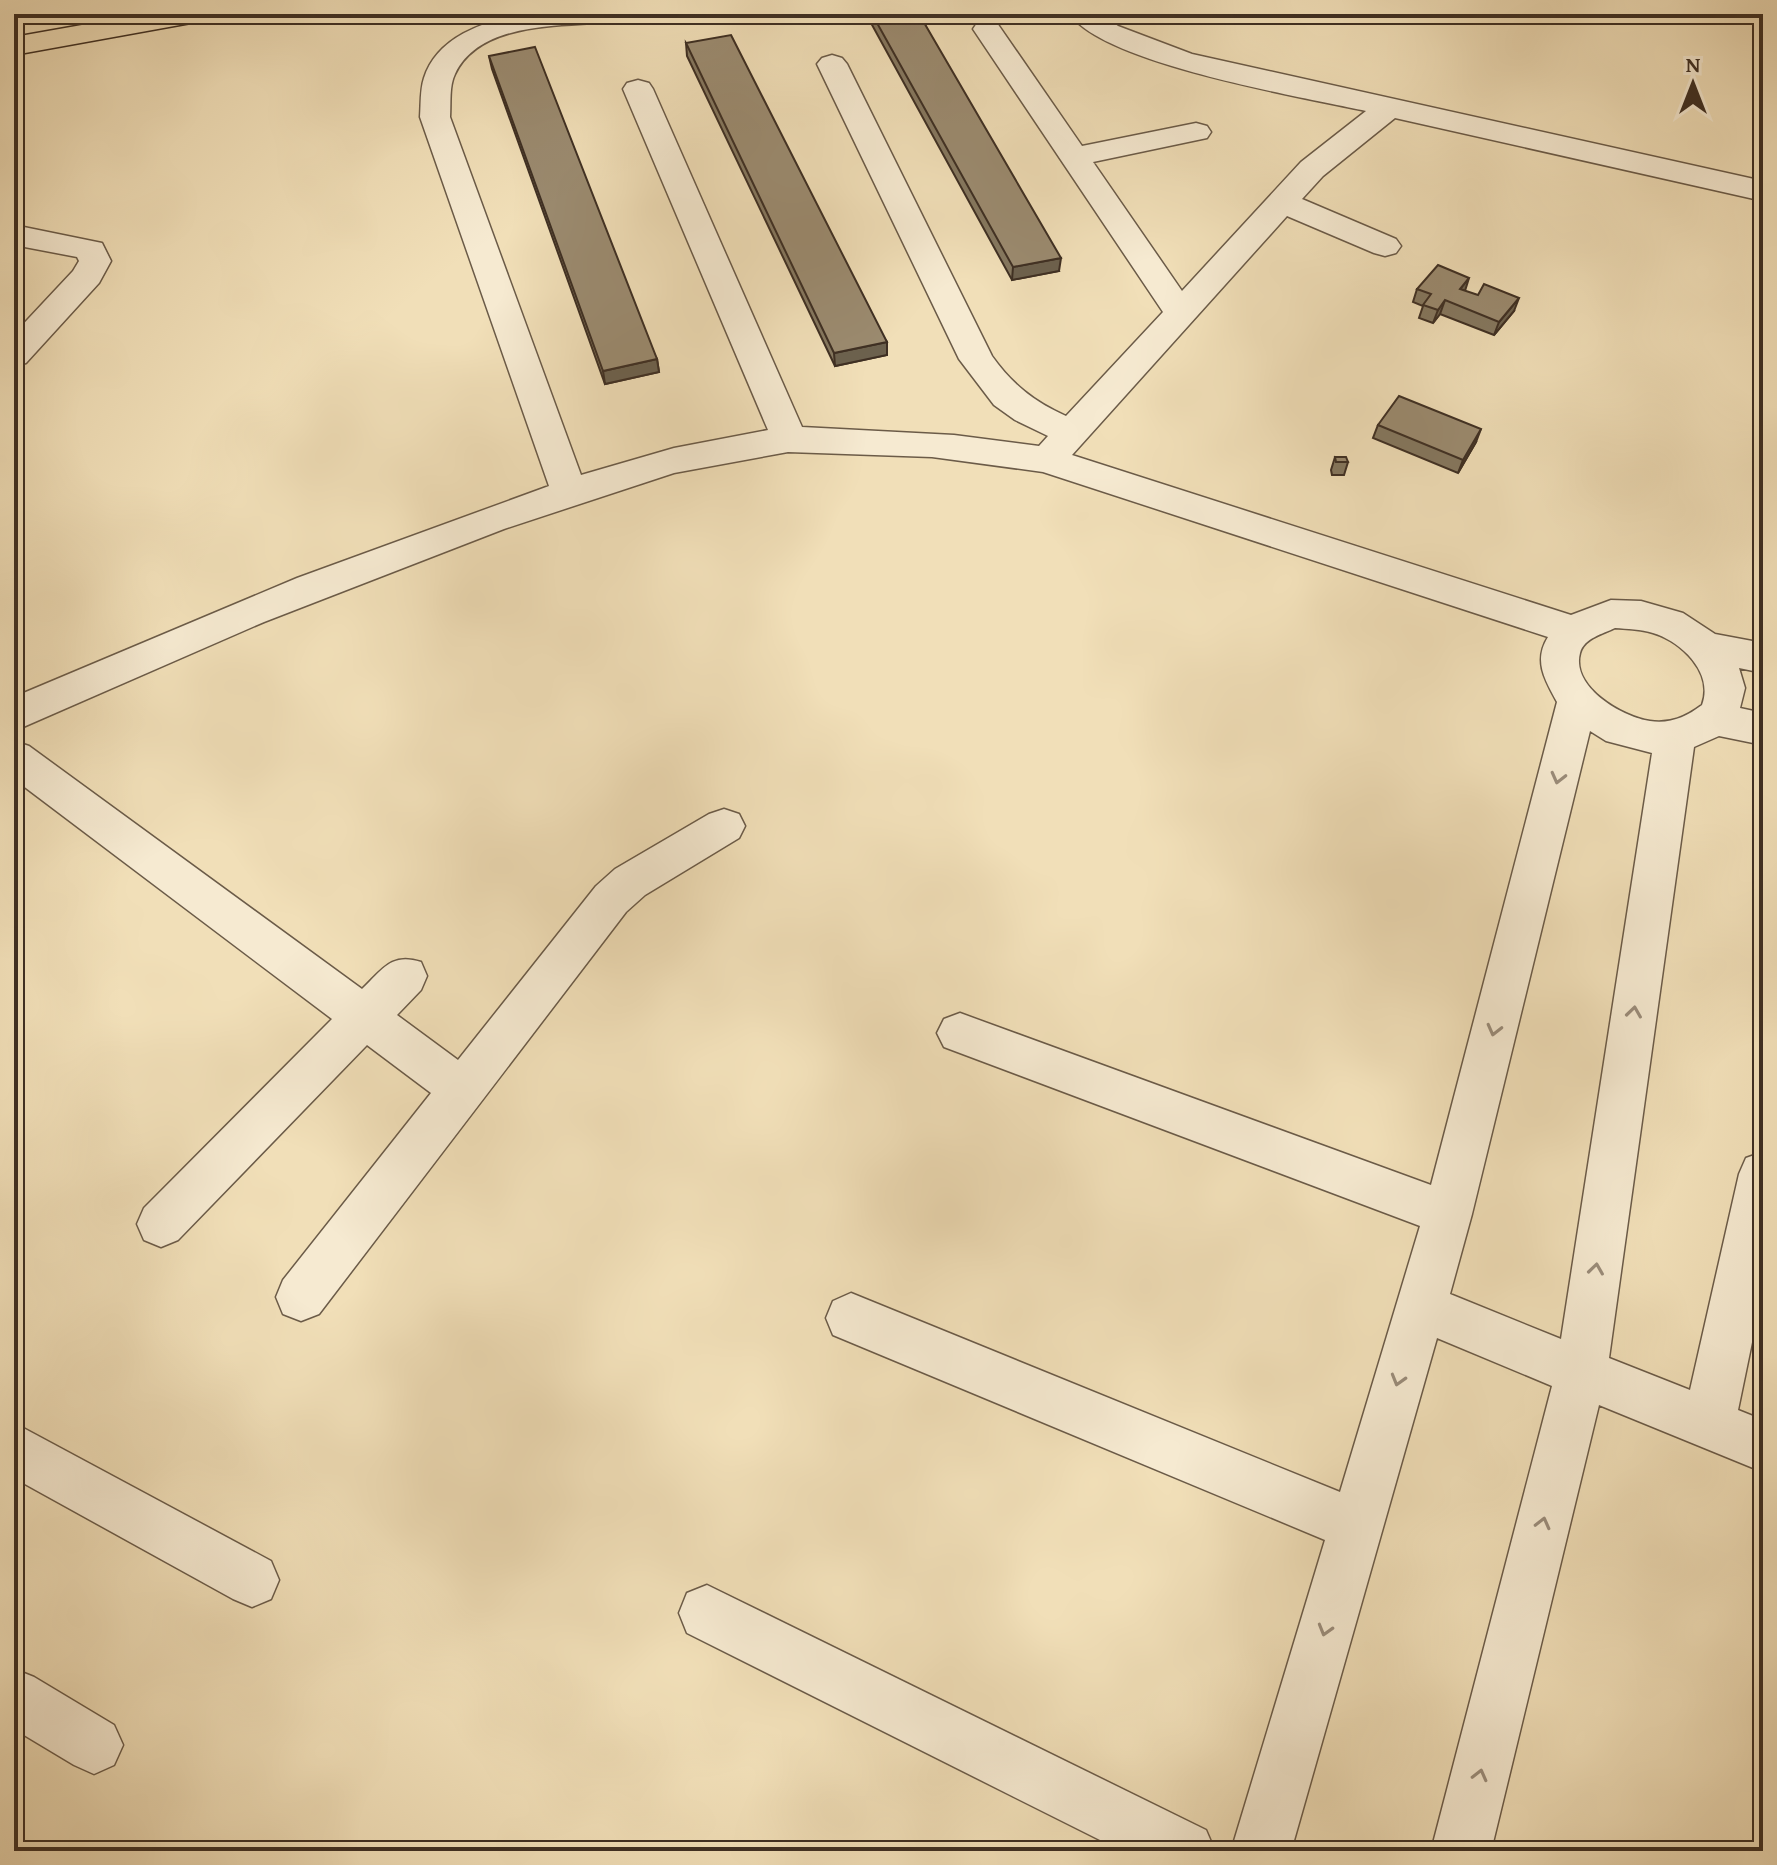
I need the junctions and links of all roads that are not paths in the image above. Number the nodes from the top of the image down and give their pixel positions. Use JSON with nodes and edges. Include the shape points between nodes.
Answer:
{"nodes":[{"id":1,"x":191,"y":14,"type":"edge"},
{"id":2,"x":596,"y":14,"type":"edge"},
{"id":3,"x":1084,"y":14,"type":"edge"},
{"id":4,"x":987,"y":29,"type":"dead end"},
{"id":5,"x":14,"y":46,"type":"edge"},
{"id":6,"x":832,"y":64,"type":"dead end"},
{"id":7,"x":638,"y":89,"type":"dead end"},
{"id":8,"x":1389,"y":108,"type":"junction"},
{"id":9,"x":1196,"y":132,"type":"dead end"},
{"id":10,"x":1074,"y":157,"type":"junction"},
{"id":11,"x":1763,"y":191,"type":"edge"},
{"id":12,"x":1281,"y":202,"type":"junction"},
{"id":13,"x":14,"y":235,"type":"edge"},
{"id":14,"x":1385,"y":246,"type":"dead end"},
{"id":15,"x":1180,"y":313,"type":"junction"},
{"id":16,"x":14,"y":355,"type":"edge"},
{"id":17,"x":1071,"y":432,"type":"junction"},
{"id":18,"x":790,"y":440,"type":"junction"},
{"id":19,"x":1047,"y":460,"type":"junction"},
{"id":20,"x":569,"y":492,"type":"junction"},
{"id":21,"x":1572,"y":630,"type":"junction"},
{"id":22,"x":1706,"y":647,"type":"junction"},
{"id":23,"x":1763,"y":658,"type":"edge"},
{"id":24,"x":1577,"y":702,"type":"junction"},
{"id":25,"x":14,"y":715,"type":"edge"},
{"id":26,"x":1695,"y":728,"type":"junction"},
{"id":27,"x":1763,"y":729,"type":"edge"},
{"id":28,"x":14,"y":757,"type":"edge"},
{"id":29,"x":724,"y":826,"type":"dead end"},
{"id":30,"x":405,"y":976,"type":"dead end"},
{"id":31,"x":364,"y":1019,"type":"junction"},
{"id":32,"x":960,"y":1033,"type":"dead end"},
{"id":33,"x":463,"y":1090,"type":"junction"},
{"id":34,"x":1763,"y":1174,"type":"edge"},
{"id":35,"x":1448,"y":1214,"type":"junction"},
{"id":36,"x":161,"y":1224,"type":"dead end"},
{"id":37,"x":301,"y":1297,"type":"dead end"},
{"id":38,"x":1419,"y":1306,"type":"junction"},
{"id":39,"x":851,"y":1318,"type":"dead end"},
{"id":40,"x":1582,"y":1370,"type":"junction"},
{"id":41,"x":1709,"y":1423,"type":"junction"},
{"id":42,"x":1763,"y":1446,"type":"edge"},
{"id":43,"x":14,"y":1449,"type":"edge"},
{"id":44,"x":1356,"y":1526,"type":"junction"},
{"id":45,"x":252,"y":1580,"type":"dead end"},
{"id":46,"x":707,"y":1613,"type":"dead end"},
{"id":47,"x":14,"y":1697,"type":"edge"},
{"id":48,"x":94,"y":1745,"type":"dead end"},
{"id":49,"x":1185,"y":1851,"type":"edge"},
{"id":50,"x":1261,"y":1851,"type":"edge"},
{"id":51,"x":1461,"y":1851,"type":"edge"}],
"edges":[{"from":1,"to":5,"type":"highway"},
{"from":2,"to":20,"type":"street","via":[[498,28],[464,43],[439,74],[435,117]]},
{"from":3,"to":8,"type":"street","via":[[1108,32],[1183,61]]},
{"from":4,"to":10,"type":"street"},
{"from":6,"to":17,"type":"street","via":[[988,377],[1016,407]]},
{"from":7,"to":18,"type":"street"},
{"from":8,"to":11,"type":"street"},
{"from":8,"to":12,"type":"street","via":[[1312,169]]},
{"from":9,"to":10,"type":"street"},
{"from":10,"to":15,"type":"street"},
{"from":12,"to":14,"type":"street"},
{"from":12,"to":15,"type":"street"},
{"from":13,"to":16,"type":"street","via":[[91,250],[95,261]]},
{"from":15,"to":17,"type":"street"},
{"from":17,"to":19,"type":"street"},
{"from":18,"to":19,"type":"street","via":[[942,444]]},
{"from":18,"to":20,"type":"street","via":[[698,453]]},
{"from":19,"to":21,"type":"street"},
{"from":20,"to":25,"type":"street","via":[[299,591]]},
{"from":21,"to":22,"type":"street","via":[[1611,614],[1636,614],[1685,631]]},
{"from":21,"to":24,"type":"street","via":[[1561,646],[1558,664]]},
{"from":22,"to":23,"type":"street"},
{"from":22,"to":26,"type":"street","via":[[1726,684],[1725,703]]},
{"from":24,"to":26,"type":"street","via":[[1597,718],[1648,737]]},
{"from":24,"to":35,"type":"street","one_way":true},
{"from":26,"to":27,"type":"street"},
{"from":40,"to":26,"type":"street","one_way":true},
{"from":28,"to":31,"type":"street"},
{"from":29,"to":33,"type":"street","via":[[611,899]]},
{"from":30,"to":31,"type":"street"},
{"from":31,"to":33,"type":"street"},
{"from":31,"to":36,"type":"street"},
{"from":32,"to":35,"type":"street"},
{"from":33,"to":37,"type":"street"},
{"from":34,"to":41,"type":"street"},
{"from":35,"to":38,"type":"street"},
{"from":38,"to":40,"type":"street"},
{"from":38,"to":44,"type":"street","one_way":true},
{"from":39,"to":44,"type":"street"},
{"from":40,"to":41,"type":"street"},
{"from":51,"to":40,"type":"street","one_way":true},
{"from":41,"to":42,"type":"street"},
{"from":43,"to":45,"type":"street"},
{"from":44,"to":50,"type":"street","one_way":true},
{"from":46,"to":49,"type":"street"},
{"from":47,"to":48,"type":"street"}]}
